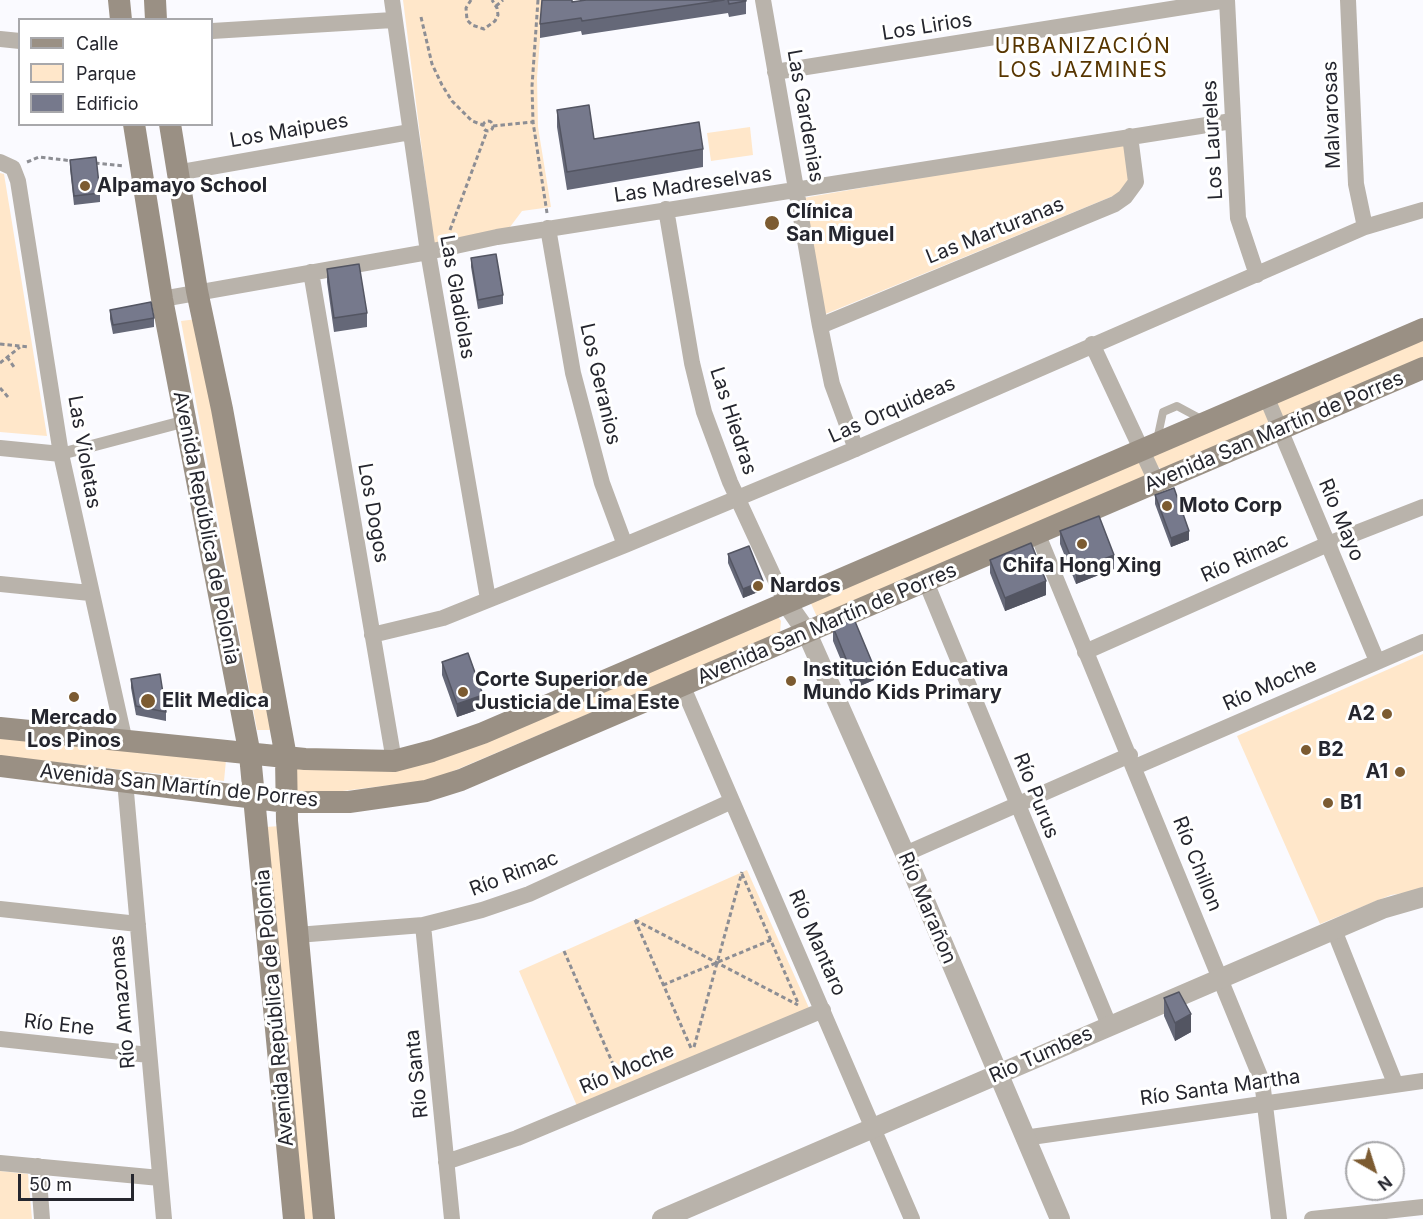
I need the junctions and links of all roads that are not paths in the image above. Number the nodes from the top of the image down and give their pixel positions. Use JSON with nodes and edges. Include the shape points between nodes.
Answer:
{"nodes":[{"id":1,"x":119,"y":0,"type":"edge"},
{"id":2,"x":155,"y":0,"type":"edge"},
{"id":3,"x":392,"y":0,"type":"edge"},
{"id":4,"x":763,"y":0,"type":"edge"},
{"id":5,"x":1227,"y":0,"type":"edge"},
{"id":6,"x":1348,"y":0,"type":"edge"},
{"id":7,"x":121,"y":18,"type":"edge"},
{"id":8,"x":156,"y":18,"type":"edge"},
{"id":9,"x":393,"y":20,"type":"junction"},
{"id":10,"x":213,"y":31,"type":"edge"},
{"id":11,"x":0,"y":39,"type":"edge"},
{"id":12,"x":18,"y":41,"type":"edge"},
{"id":13,"x":775,"y":72,"type":"junction"},
{"id":14,"x":1232,"y":121,"type":"junction"},
{"id":15,"x":134,"y":126,"type":"edge"},
{"id":16,"x":170,"y":126,"type":"edge"},
{"id":17,"x":410,"y":132,"type":"junction"},
{"id":18,"x":1130,"y":136,"type":"junction"},
{"id":19,"x":6,"y":165,"type":"edge"},
{"id":20,"x":176,"y":172,"type":"junction"},
{"id":21,"x":797,"y":191,"type":"junction"},
{"id":22,"x":666,"y":209,"type":"junction"},
{"id":23,"x":1423,"y":210,"type":"edge"},
{"id":24,"x":1365,"y":227,"type":"junction"},
{"id":25,"x":548,"y":228,"type":"junction"},
{"id":26,"x":436,"y":251,"type":"junction"},
{"id":27,"x":311,"y":273,"type":"junction"},
{"id":28,"x":1257,"y":275,"type":"junction"},
{"id":29,"x":197,"y":291,"type":"junction"},
{"id":30,"x":162,"y":299,"type":"junction"},
{"id":31,"x":820,"y":326,"type":"junction"},
{"id":32,"x":1423,"y":329,"type":"edge"},
{"id":33,"x":1092,"y":344,"type":"junction"},
{"id":34,"x":1423,"y":368,"type":"edge"},
{"id":35,"x":1266,"y":396,"type":"junction"},
{"id":36,"x":186,"y":421,"type":"junction"},
{"id":37,"x":1280,"y":429,"type":"junction"},
{"id":38,"x":1149,"y":446,"type":"junction"},
{"id":39,"x":0,"y":448,"type":"edge"},
{"id":40,"x":856,"y":448,"type":"junction"},
{"id":41,"x":62,"y":454,"type":"junction"},
{"id":42,"x":1157,"y":483,"type":"junction"},
{"id":43,"x":737,"y":498,"type":"junction"},
{"id":44,"x":1423,"y":507,"type":"edge"},
{"id":45,"x":1038,"y":535,"type":"junction"},
{"id":46,"x":1328,"y":544,"type":"junction"},
{"id":47,"x":625,"y":545,"type":"junction"},
{"id":48,"x":926,"y":582,"type":"junction"},
{"id":49,"x":0,"y":584,"type":"edge"},
{"id":50,"x":90,"y":593,"type":"junction"},
{"id":51,"x":488,"y":599,"type":"junction"},
{"id":52,"x":785,"y":601,"type":"junction"},
{"id":53,"x":806,"y":632,"type":"junction"},
{"id":54,"x":372,"y":635,"type":"junction"},
{"id":55,"x":1423,"y":642,"type":"edge"},
{"id":56,"x":1086,"y":652,"type":"junction"},
{"id":57,"x":1377,"y":661,"type":"junction"},
{"id":58,"x":682,"y":685,"type":"junction"},
{"id":59,"x":0,"y":728,"type":"edge"},
{"id":60,"x":125,"y":742,"type":"junction"},
{"id":61,"x":250,"y":755,"type":"junction"},
{"id":62,"x":286,"y":757,"type":"junction"},
{"id":63,"x":394,"y":761,"type":"junction"},
{"id":64,"x":1132,"y":761,"type":"junction"},
{"id":65,"x":0,"y":766,"type":"edge"},
{"id":66,"x":125,"y":781,"type":"junction"},
{"id":67,"x":255,"y":797,"type":"junction"},
{"id":68,"x":732,"y":801,"type":"junction"},
{"id":69,"x":287,"y":802,"type":"junction"},
{"id":70,"x":1017,"y":806,"type":"junction"},
{"id":71,"x":905,"y":854,"type":"junction"},
{"id":72,"x":1423,"y":897,"type":"edge"},
{"id":73,"x":0,"y":909,"type":"edge"},
{"id":74,"x":138,"y":924,"type":"junction"},
{"id":75,"x":423,"y":925,"type":"junction"},
{"id":76,"x":1334,"y":930,"type":"junction"},
{"id":77,"x":297,"y":934,"type":"junction"},
{"id":78,"x":1221,"y":978,"type":"junction"},
{"id":79,"x":823,"y":1010,"type":"junction"},
{"id":80,"x":1109,"y":1025,"type":"junction"},
{"id":81,"x":0,"y":1040,"type":"edge"},
{"id":82,"x":149,"y":1055,"type":"junction"},
{"id":83,"x":997,"y":1075,"type":"junction"},
{"id":84,"x":1423,"y":1081,"type":"edge"},
{"id":85,"x":1395,"y":1083,"type":"junction"},
{"id":86,"x":1265,"y":1102,"type":"junction"},
{"id":87,"x":873,"y":1130,"type":"junction"},
{"id":88,"x":1024,"y":1138,"type":"junction"},
{"id":89,"x":446,"y":1161,"type":"junction"},
{"id":90,"x":0,"y":1163,"type":"edge"},
{"id":91,"x":38,"y":1166,"type":"junction"},
{"id":92,"x":160,"y":1178,"type":"junction"},
{"id":93,"x":1423,"y":1207,"type":"edge"},
{"id":94,"x":42,"y":1219,"type":"edge"},
{"id":95,"x":164,"y":1219,"type":"edge"},
{"id":96,"x":294,"y":1219,"type":"edge"},
{"id":97,"x":324,"y":1219,"type":"edge"},
{"id":98,"x":452,"y":1219,"type":"edge"},
{"id":99,"x":662,"y":1219,"type":"edge"},
{"id":100,"x":912,"y":1219,"type":"edge"},
{"id":101,"x":1060,"y":1219,"type":"edge"},
{"id":102,"x":1279,"y":1219,"type":"edge"},
{"id":103,"x":1312,"y":1219,"type":"edge"}],
"edges":[{"from":1,"to":7,"type":"main road"},
{"from":2,"to":8,"type":"main road"},
{"from":3,"to":9,"type":"street","name":"Las Gladiolas"},
{"from":4,"to":13,"type":"street","name":"Las Gardenias"},
{"from":5,"to":13,"type":"street","name":"Los Lirios"},
{"from":5,"to":14,"type":"street","name":"Los Laureles"},
{"from":6,"to":24,"type":"street","name":"Malvarosas","via":[[1356,184]]},
{"from":9,"to":10,"type":"street"},
{"from":9,"to":17,"type":"street","name":"Las Gladiolas"},
{"from":11,"to":12,"type":"street"},
{"from":13,"to":21,"type":"street","name":"Las Gardenias"},
{"from":14,"to":18,"type":"street","name":"Las Madreselvas"},
{"from":14,"to":28,"type":"street","name":"Los Laureles","via":[[1238,218]]},
{"from":15,"to":30,"type":"main road","name":"Avenida República de Polonia"},
{"from":16,"to":20,"type":"main road","name":"Avenida República de Polonia"},
{"from":17,"to":20,"type":"street","name":"Los Maipues"},
{"from":17,"to":26,"type":"street","name":"Las Gladiolas"},
{"from":18,"to":21,"type":"street","name":"Las Madreselvas"},
{"from":18,"to":31,"type":"street","name":"Las Marturanas","via":[[1136,182],[1115,204]]},
{"from":19,"to":41,"type":"street","name":"Las Violetas","via":[[18,181]]},
{"from":20,"to":29,"type":"main road","name":"Avenida República de Polonia"},
{"from":21,"to":22,"type":"street","name":"Las Madreselvas"},
{"from":21,"to":31,"type":"street","name":"Las Gardenias"},
{"from":22,"to":25,"type":"street","name":"Las Madreselvas"},
{"from":22,"to":43,"type":"street","name":"Las Hiedras","via":[[704,412]]},
{"from":23,"to":24,"type":"street","name":"Las Orquideas"},
{"from":24,"to":28,"type":"street","name":"Las Orquideas"},
{"from":25,"to":26,"type":"street","name":"Las Madreselvas"},
{"from":25,"to":47,"type":"street","name":"Los Geranios","via":[[573,373],[602,483]]},
{"from":26,"to":27,"type":"street","name":"Las Madreselvas"},
{"from":26,"to":51,"type":"street","name":"Las Gladiolas"},
{"from":27,"to":29,"type":"street","name":"Las Madreselvas"},
{"from":27,"to":54,"type":"street","name":"Los Dogos"},
{"from":28,"to":33,"type":"street","name":"Las Orquideas"},
{"from":29,"to":30,"type":"street","name":"Las Madreselvas"},
{"from":29,"to":62,"type":"main road","name":"Avenida República de Polonia"},
{"from":30,"to":36,"type":"main road","name":"Avenida República de Polonia"},
{"from":31,"to":40,"type":"street","name":"Las Gardenias","via":[[832,384]]},
{"from":32,"to":35,"type":"main road","name":"Avenida San Martín de Porres"},
{"from":33,"to":38,"type":"street"},
{"from":33,"to":40,"type":"street","name":"Las Orquideas"},
{"from":34,"to":37,"type":"main road","name":"Avenida San Martín de Porres"},
{"from":35,"to":37,"type":"street","name":"Río Mayo"},
{"from":35,"to":38,"type":"main road","name":"Avenida San Martín de Porres"},
{"from":36,"to":41,"type":"street"},
{"from":36,"to":61,"type":"main road","name":"Avenida República de Polonia"},
{"from":37,"to":42,"type":"main road","name":"Avenida San Martín de Porres"},
{"from":37,"to":46,"type":"street","name":"Río Mayo"},
{"from":38,"to":42,"type":"street"},
{"from":38,"to":52,"type":"main road","name":"Avenida San Martín de Porres"},
{"from":39,"to":41,"type":"street"},
{"from":40,"to":43,"type":"street","name":"Las Orquideas"},
{"from":41,"to":50,"type":"street","name":"Las Violetas"},
{"from":42,"to":45,"type":"main road","name":"Avenida San Martín de Porres"},
{"from":43,"to":47,"type":"street","name":"Las Orquideas"},
{"from":43,"to":52,"type":"street","name":"Las Hiedras"},
{"from":44,"to":46,"type":"street","name":"Río Rimac"},
{"from":45,"to":48,"type":"main road","name":"Avenida San Martín de Porres"},
{"from":45,"to":56,"type":"street","name":"Río Chillon"},
{"from":46,"to":56,"type":"street","name":"Río Rimac"},
{"from":46,"to":57,"type":"street","name":"Río Mayo"},
{"from":47,"to":51,"type":"street","name":"Las Orquideas"},
{"from":48,"to":53,"type":"main road","name":"Avenida San Martín de Porres"},
{"from":48,"to":70,"type":"street","name":"Río Purus"},
{"from":49,"to":50,"type":"street"},
{"from":50,"to":60,"type":"street","name":"Las Violetas"},
{"from":51,"to":54,"type":"street","name":"Las Orquideas","via":[[443,618]]},
{"from":52,"to":53,"type":"street","name":"Río Marañon"},
{"from":52,"to":63,"type":"main road","name":"Avenida San Martín de Porres","via":[[483,733]]},
{"from":53,"to":58,"type":"main road","name":"Avenida San Martín de Porres"},
{"from":53,"to":71,"type":"street","name":"Río Marañon"},
{"from":54,"to":63,"type":"street","name":"Los Dogos"},
{"from":55,"to":57,"type":"street","name":"Río Moche"},
{"from":56,"to":64,"type":"street","name":"Río Chillon"},
{"from":57,"to":64,"type":"street","name":"Río Moche"},
{"from":58,"to":68,"type":"street","name":"Río Mantaro"},
{"from":58,"to":69,"type":"main road","name":"Avenida San Martín de Porres","via":[[435,789],[360,801]]},
{"from":59,"to":60,"type":"main road","name":"Avenida San Martín de Porres"},
{"from":60,"to":61,"type":"main road","name":"Avenida San Martín de Porres"},
{"from":61,"to":62,"type":"main road","name":"Avenida San Martín de Porres"},
{"from":61,"to":67,"type":"main road","name":"Avenida República de Polonia"},
{"from":62,"to":63,"type":"main road","name":"Avenida San Martín de Porres"},
{"from":62,"to":69,"type":"main road","name":"Avenida República de Polonia"},
{"from":64,"to":70,"type":"street","name":"Río Moche"},
{"from":64,"to":78,"type":"street","name":"Río Chillon"},
{"from":65,"to":66,"type":"main road","name":"Avenida San Martín de Porres"},
{"from":66,"to":67,"type":"main road","name":"Avenida San Martín de Porres"},
{"from":66,"to":74,"type":"street","name":"Río Amazonas"},
{"from":67,"to":69,"type":"main road","name":"Avenida San Martín de Porres"},
{"from":67,"to":96,"type":"main road","name":"Avenida República de Polonia"},
{"from":68,"to":75,"type":"street","name":"Río Rimac","via":[[529,894]]},
{"from":68,"to":79,"type":"street","name":"Río Mantaro"},
{"from":69,"to":77,"type":"main road","name":"Avenida República de Polonia"},
{"from":70,"to":71,"type":"street","name":"Río Moche"},
{"from":70,"to":80,"type":"street","name":"Río Purus"},
{"from":71,"to":83,"type":"street","name":"Río Marañon"},
{"from":72,"to":76,"type":"street","name":"Rio Tumbes","via":[[1382,909]]},
{"from":73,"to":74,"type":"street"},
{"from":74,"to":82,"type":"street","name":"Río Amazonas"},
{"from":75,"to":77,"type":"street","name":"Río Rimac"},
{"from":75,"to":89,"type":"street","name":"Río Santa"},
{"from":76,"to":78,"type":"street","name":"Rio Tumbes"},
{"from":76,"to":85,"type":"street"},
{"from":77,"to":97,"type":"main road","name":"Avenida República de Polonia"},
{"from":78,"to":80,"type":"street","name":"Rio Tumbes"},
{"from":78,"to":86,"type":"street","name":"Río Chillon","via":[[1262,1081]]},
{"from":79,"to":87,"type":"street","name":"Río Mantaro"},
{"from":79,"to":89,"type":"street","name":"Río Moche","via":[[517,1138]]},
{"from":80,"to":83,"type":"street","name":"Rio Tumbes"},
{"from":81,"to":82,"type":"street","name":"Río Ene"},
{"from":82,"to":92,"type":"street","name":"Río Amazonas"},
{"from":83,"to":87,"type":"street","name":"Rio Tumbes"},
{"from":83,"to":88,"type":"street","name":"Río Marañon"},
{"from":84,"to":85,"type":"street","name":"Río Santa Martha"},
{"from":85,"to":86,"type":"street","name":"Río Santa Martha"},
{"from":86,"to":88,"type":"street","name":"Río Santa Martha"},
{"from":86,"to":102,"type":"street","name":"Río Chillon"},
{"from":87,"to":99,"type":"street","name":"Rio Tumbes"},
{"from":87,"to":100,"type":"street","name":"Río Mantaro"},
{"from":88,"to":101,"type":"street","name":"Río Marañon"},
{"from":89,"to":98,"type":"street","name":"Río Santa"},
{"from":90,"to":91,"type":"street"},
{"from":91,"to":92,"type":"street"},
{"from":91,"to":94,"type":"street"},
{"from":92,"to":95,"type":"street","name":"Río Amazonas"},
{"from":93,"to":103,"type":"street"}]}
